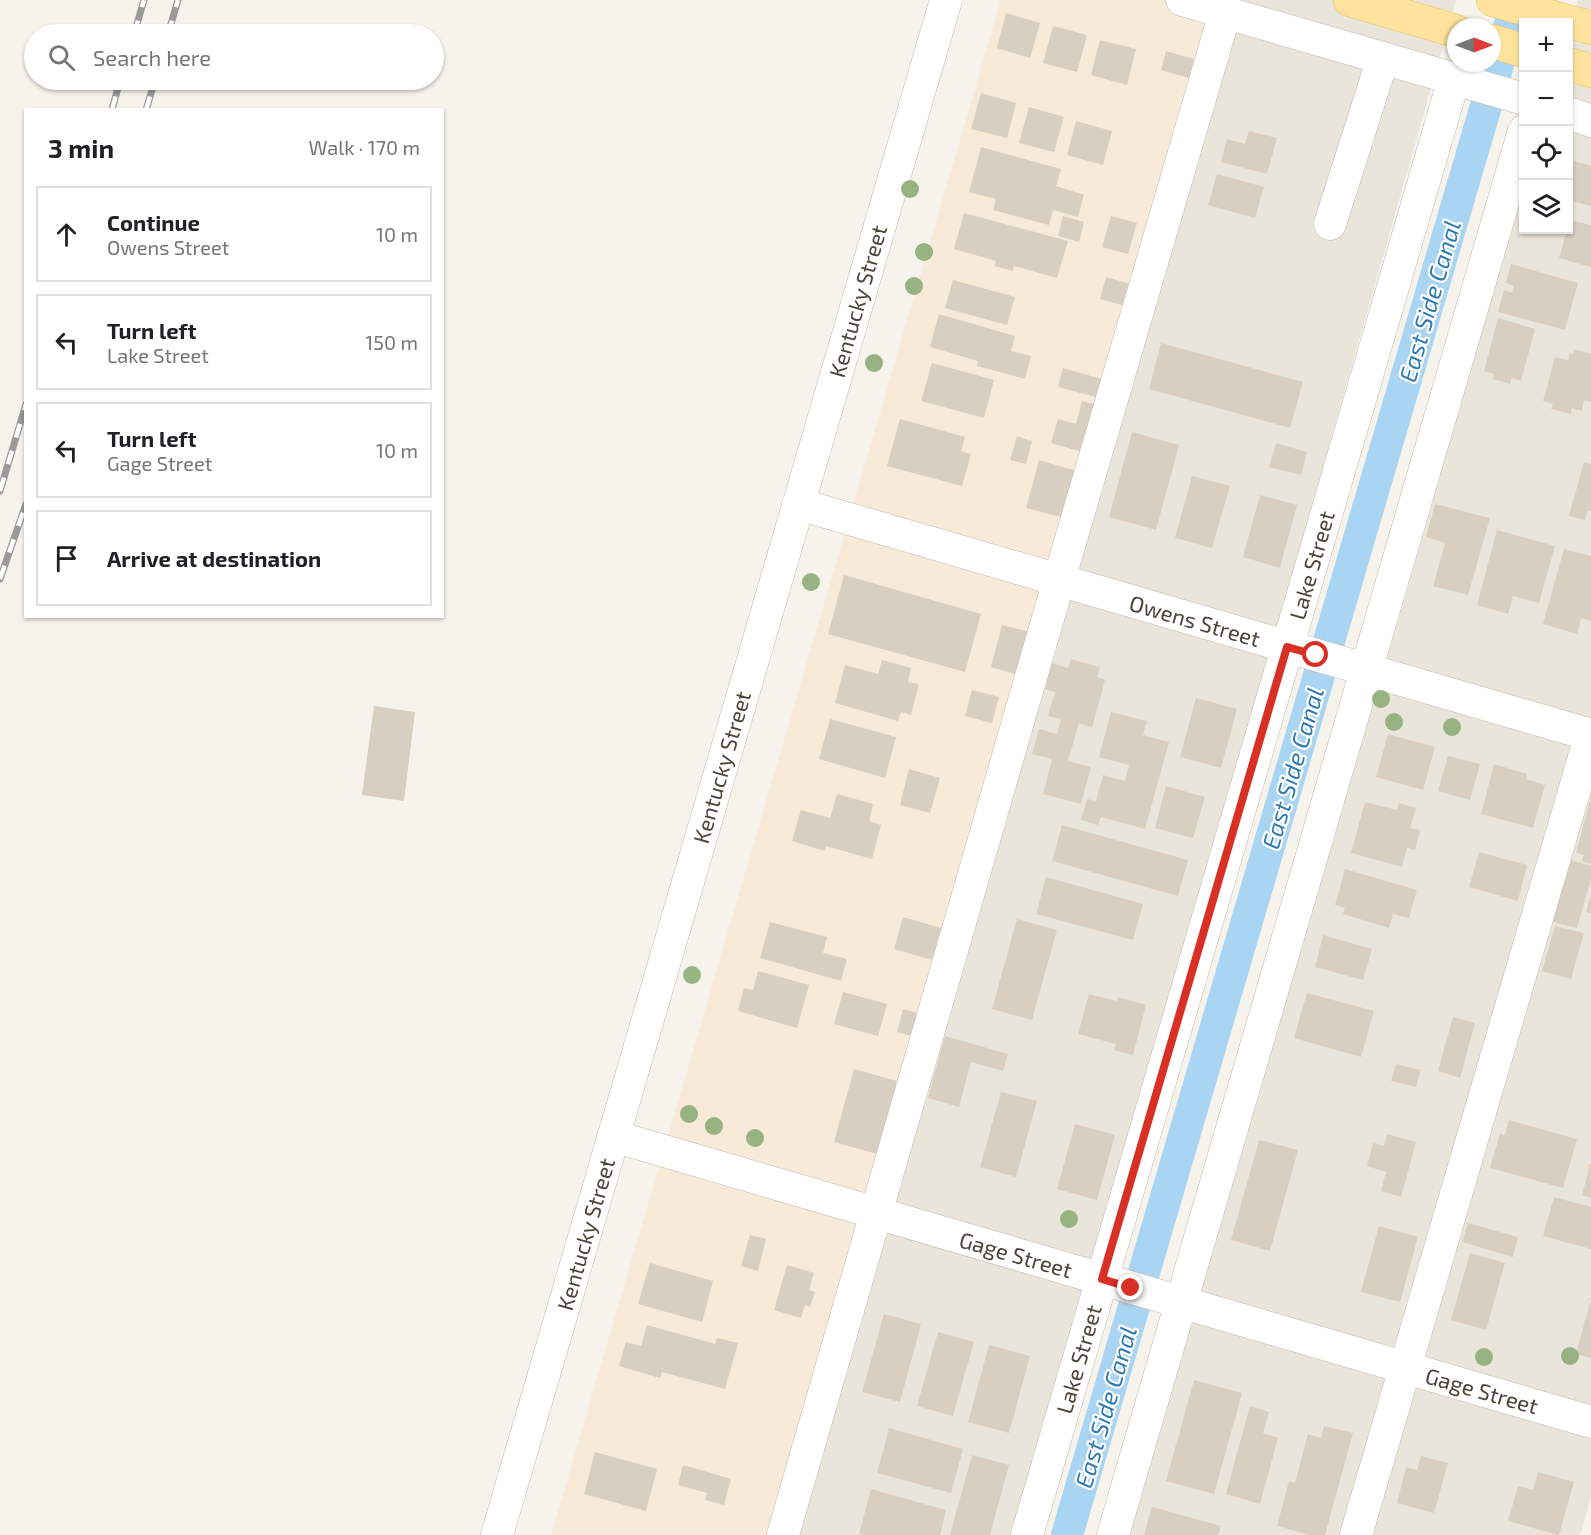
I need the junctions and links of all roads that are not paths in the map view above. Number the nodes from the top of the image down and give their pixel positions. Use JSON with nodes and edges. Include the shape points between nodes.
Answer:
{"nodes":[{"id":1,"x":946,"y":0,"type":"edge"},
{"id":2,"x":1182,"y":0,"type":"edge"},
{"id":3,"x":1350,"y":0,"type":"edge"},
{"id":4,"x":1493,"y":0,"type":"edge"},
{"id":5,"x":1225,"y":13,"type":"junction"},
{"id":6,"x":1447,"y":28,"type":"edge"},
{"id":7,"x":1591,"y":28,"type":"edge"},
{"id":8,"x":1501,"y":45,"type":"edge"},
{"id":9,"x":1519,"y":50,"type":"edge"},
{"id":10,"x":1383,"y":58,"type":"junction"},
{"id":11,"x":1573,"y":65,"type":"edge"},
{"id":12,"x":1591,"y":71,"type":"edge"},
{"id":13,"x":1454,"y":79,"type":"junction"},
{"id":14,"x":1519,"y":98,"type":"edge"},
{"id":15,"x":1573,"y":114,"type":"edge"},
{"id":16,"x":1591,"y":121,"type":"edge"},
{"id":17,"x":1519,"y":148,"type":"edge"},
{"id":18,"x":1330,"y":224,"type":"dead end"},
{"id":19,"x":798,"y":504,"type":"junction"},
{"id":20,"x":1059,"y":580,"type":"junction"},
{"id":21,"x":1287,"y":647,"type":"junction"},
{"id":22,"x":1366,"y":670,"type":"junction"},
{"id":23,"x":1591,"y":735,"type":"edge"},
{"id":24,"x":613,"y":1136,"type":"junction"},
{"id":25,"x":876,"y":1213,"type":"junction"},
{"id":26,"x":1102,"y":1279,"type":"junction"},
{"id":27,"x":1181,"y":1302,"type":"junction"},
{"id":28,"x":1405,"y":1368,"type":"junction"},
{"id":29,"x":1591,"y":1422,"type":"edge"},
{"id":30,"x":497,"y":1535,"type":"edge"},
{"id":31,"x":783,"y":1535,"type":"edge"},
{"id":32,"x":1027,"y":1535,"type":"edge"},
{"id":33,"x":1113,"y":1535,"type":"edge"},
{"id":34,"x":1356,"y":1535,"type":"edge"}],
"edges":[{"from":1,"to":19,"type":"street","name":"Kentucky Street"},
{"from":2,"to":5,"type":"street"},
{"from":3,"to":6,"type":"main road"},
{"from":4,"to":7,"type":"main road"},
{"from":5,"to":10,"type":"street"},
{"from":5,"to":20,"type":"street"},
{"from":8,"to":9,"type":"main road"},
{"from":10,"to":13,"type":"street"},
{"from":10,"to":18,"type":"street"},
{"from":11,"to":12,"type":"main road"},
{"from":13,"to":14,"type":"street"},
{"from":13,"to":21,"type":"street","name":"Lake Street"},
{"from":15,"to":16,"type":"street"},
{"from":17,"to":22,"type":"street"},
{"from":19,"to":20,"type":"street","name":"Owens Street"},
{"from":19,"to":24,"type":"street","name":"Kentucky Street"},
{"from":20,"to":21,"type":"street","name":"Owens Street"},
{"from":20,"to":25,"type":"street"},
{"from":21,"to":22,"type":"street","name":"Owens Street"},
{"from":21,"to":26,"type":"street","name":"Lake Street"},
{"from":22,"to":23,"type":"street","name":"Owens Street"},
{"from":22,"to":27,"type":"street"},
{"from":23,"to":28,"type":"street"},
{"from":24,"to":25,"type":"street","name":"Gage Street"},
{"from":24,"to":30,"type":"street","name":"Kentucky Street"},
{"from":25,"to":26,"type":"street","name":"Gage Street"},
{"from":25,"to":31,"type":"street"},
{"from":26,"to":27,"type":"street","name":"Gage Street"},
{"from":26,"to":32,"type":"street","name":"Lake Street"},
{"from":27,"to":28,"type":"street","name":"Gage Street"},
{"from":27,"to":33,"type":"street"},
{"from":28,"to":29,"type":"street","name":"Gage Street"},
{"from":28,"to":34,"type":"street"}]}
